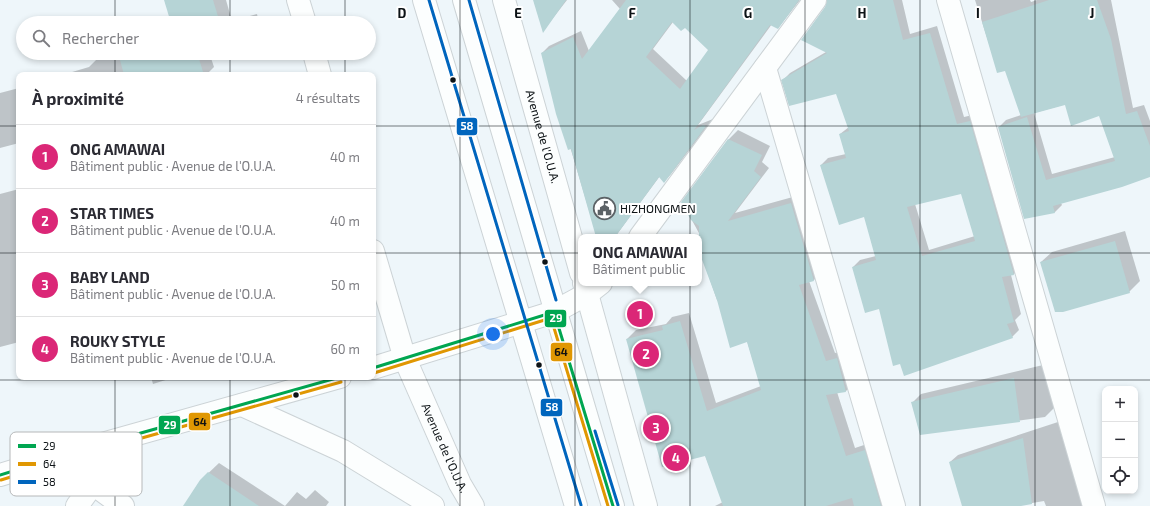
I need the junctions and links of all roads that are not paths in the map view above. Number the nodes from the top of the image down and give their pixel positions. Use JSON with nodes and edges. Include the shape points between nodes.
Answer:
{"nodes":[{"id":1,"x":298,"y":0,"type":"edge"},
{"id":2,"x":424,"y":0,"type":"edge"},
{"id":3,"x":464,"y":0,"type":"edge"},
{"id":4,"x":815,"y":0,"type":"edge"},
{"id":5,"x":948,"y":0,"type":"edge"},
{"id":6,"x":508,"y":2,"type":"edge"},
{"id":7,"x":303,"y":16,"type":"edge"},
{"id":8,"x":316,"y":60,"type":"edge"},
{"id":9,"x":765,"y":68,"type":"junction"},
{"id":10,"x":319,"y":72,"type":"edge"},
{"id":11,"x":642,"y":234,"type":"edge"},
{"id":12,"x":578,"y":248,"type":"edge"},
{"id":13,"x":376,"y":262,"type":"edge"},
{"id":14,"x":584,"y":286,"type":"edge"},
{"id":15,"x":589,"y":286,"type":"edge"},
{"id":16,"x":554,"y":312,"type":"junction"},
{"id":17,"x":520,"y":322,"type":"junction"},
{"id":18,"x":405,"y":359,"type":"junction"},
{"id":19,"x":376,"y":367,"type":"edge"},
{"id":20,"x":330,"y":380,"type":"edge"},
{"id":21,"x":242,"y":405,"type":"junction"},
{"id":22,"x":142,"y":433,"type":"edge"},
{"id":23,"x":10,"y":472,"type":"edge"},
{"id":24,"x":0,"y":475,"type":"edge"},
{"id":25,"x":84,"y":496,"type":"edge"},
{"id":26,"x":109,"y":496,"type":"edge"},
{"id":27,"x":77,"y":506,"type":"edge"},
{"id":28,"x":123,"y":506,"type":"edge"},
{"id":29,"x":432,"y":506,"type":"edge"},
{"id":30,"x":473,"y":506,"type":"edge"},
{"id":31,"x":576,"y":506,"type":"edge"},
{"id":32,"x":613,"y":506,"type":"edge"},
{"id":33,"x":646,"y":506,"type":"edge"},
{"id":34,"x":894,"y":506,"type":"edge"},
{"id":35,"x":1094,"y":506,"type":"edge"}],
"edges":[{"from":1,"to":7,"type":"main road"},
{"from":2,"to":17,"type":"main road"},
{"from":3,"to":16,"type":"main road"},
{"from":4,"to":9,"type":"main road"},
{"from":5,"to":35,"type":"main road"},
{"from":6,"to":12,"type":"main road","name":"Avenue de l'O.U.A."},
{"from":8,"to":10,"type":"main road"},
{"from":9,"to":11,"type":"main road"},
{"from":9,"to":34,"type":"main road"},
{"from":13,"to":18,"type":"main road","name":"Avenue de l'O.U.A."},
{"from":14,"to":16,"type":"main road"},
{"from":15,"to":33,"type":"main road","name":"Avenue de l'O.U.A."},
{"from":16,"to":17,"type":"main road"},
{"from":16,"to":32,"type":"main road"},
{"from":17,"to":18,"type":"main road"},
{"from":17,"to":31,"type":"main road"},
{"from":18,"to":19,"type":"main road"},
{"from":18,"to":30,"type":"main road","name":"Avenue de l'O.U.A.","via":[[460,484]]},
{"from":20,"to":21,"type":"main road"},
{"from":21,"to":22,"type":"main road"},
{"from":21,"to":29,"type":"main road","via":[[343,451]]},
{"from":23,"to":24,"type":"main road"},
{"from":25,"to":27,"type":"main road"},
{"from":26,"to":28,"type":"main road"}]}
